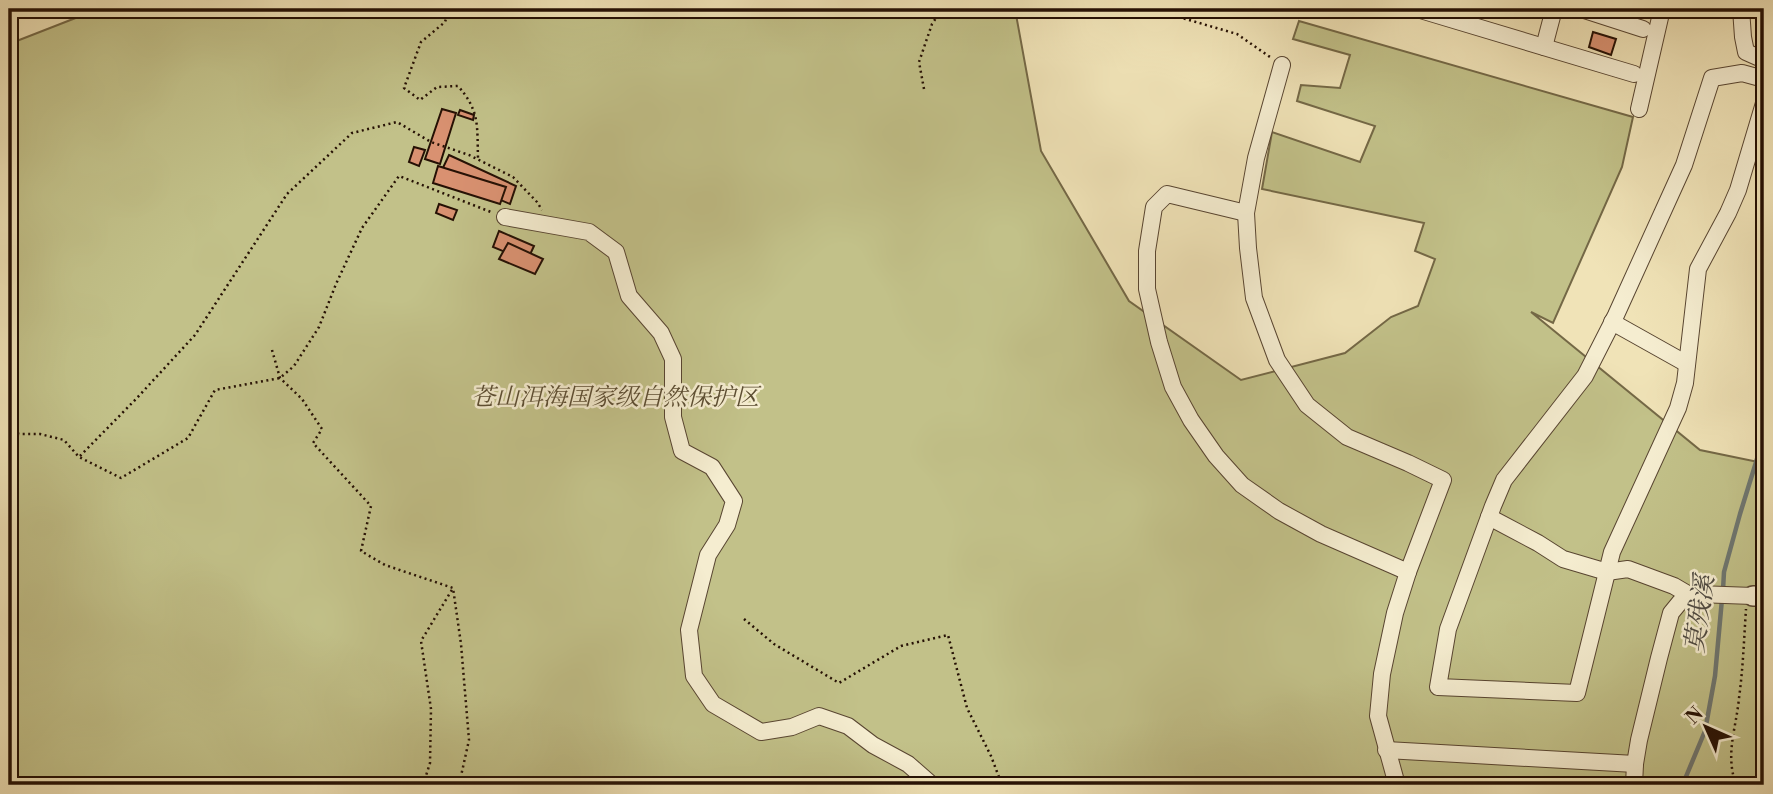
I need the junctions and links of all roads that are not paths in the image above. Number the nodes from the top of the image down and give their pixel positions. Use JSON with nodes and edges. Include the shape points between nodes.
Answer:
{"nodes":[{"id":1,"x":1417,"y":9,"type":"edge"},
{"id":2,"x":1554,"y":9,"type":"edge"},
{"id":3,"x":1581,"y":9,"type":"edge"},
{"id":4,"x":1662,"y":9,"type":"edge"},
{"id":5,"x":1741,"y":9,"type":"edge"},
{"id":6,"x":1643,"y":29,"type":"dead end"},
{"id":7,"x":1544,"y":47,"type":"junction"},
{"id":8,"x":1746,"y":52,"type":"junction"},
{"id":9,"x":1764,"y":60,"type":"edge"},
{"id":10,"x":1282,"y":65,"type":"road end"},
{"id":11,"x":1742,"y":73,"type":"junction"},
{"id":12,"x":1634,"y":74,"type":"dead end"},
{"id":13,"x":1764,"y":79,"type":"edge"},
{"id":14,"x":1764,"y":103,"type":"edge"},
{"id":15,"x":1639,"y":110,"type":"dead end"},
{"id":16,"x":1245,"y":213,"type":"junction"},
{"id":17,"x":505,"y":217,"type":"road end"},
{"id":18,"x":1612,"y":322,"type":"junction"},
{"id":19,"x":1687,"y":364,"type":"junction"},
{"id":20,"x":1489,"y":517,"type":"junction"},
{"id":21,"x":1408,"y":572,"type":"junction"},
{"id":22,"x":1607,"y":572,"type":"junction"},
{"id":23,"x":1695,"y":595,"type":"junction"},
{"id":24,"x":1755,"y":596,"type":"edge"},
{"id":25,"x":1386,"y":750,"type":"junction"},
{"id":26,"x":1635,"y":764,"type":"junction"},
{"id":27,"x":932,"y":785,"type":"edge"},
{"id":28,"x":1397,"y":785,"type":"edge"},
{"id":29,"x":1634,"y":785,"type":"edge"}],
"edges":[{"from":1,"to":7,"type":"street"},
{"from":2,"to":7,"type":"street"},
{"from":3,"to":6,"type":"street"},
{"from":4,"to":15,"type":"street"},
{"from":5,"to":8,"type":"street"},
{"from":7,"to":12,"type":"street"},
{"from":8,"to":9,"type":"street"},
{"from":8,"to":11,"type":"street"},
{"from":10,"to":16,"type":"street"},
{"from":11,"to":13,"type":"street"},
{"from":11,"to":18,"type":"street","via":[[1712,78],[1684,165]]},
{"from":14,"to":19,"type":"street","via":[[1738,190],[1698,269]]},
{"from":16,"to":21,"type":"street","via":[[1254,298],[1277,360],[1307,405],[1347,437],[1443,480]]},
{"from":16,"to":21,"type":"street","via":[[1167,194],[1154,207],[1147,289],[1173,387],[1216,456],[1242,485],[1321,534]]},
{"from":17,"to":27,"type":"street","via":[[589,232],[616,252],[629,296],[660,333],[673,359],[673,417],[682,451],[712,467],[734,501],[727,525],[708,555],[689,630],[694,676],[713,704],[761,732],[819,716],[848,726]]},
{"from":18,"to":19,"type":"street"},
{"from":18,"to":20,"type":"street","via":[[1585,376],[1504,480]]},
{"from":19,"to":22,"type":"street","via":[[1678,408]]},
{"from":20,"to":22,"type":"street","via":[[1563,559]]},
{"from":20,"to":22,"type":"street","via":[[1448,629],[1438,687],[1577,693]]},
{"from":21,"to":25,"type":"street","via":[[1382,674],[1378,716]]},
{"from":22,"to":23,"type":"street","via":[[1628,569]]},
{"from":23,"to":24,"type":"street"},
{"from":23,"to":26,"type":"street","via":[[1676,606],[1668,623]]},
{"from":25,"to":26,"type":"street"},
{"from":25,"to":28,"type":"street"},
{"from":26,"to":29,"type":"street"}]}
